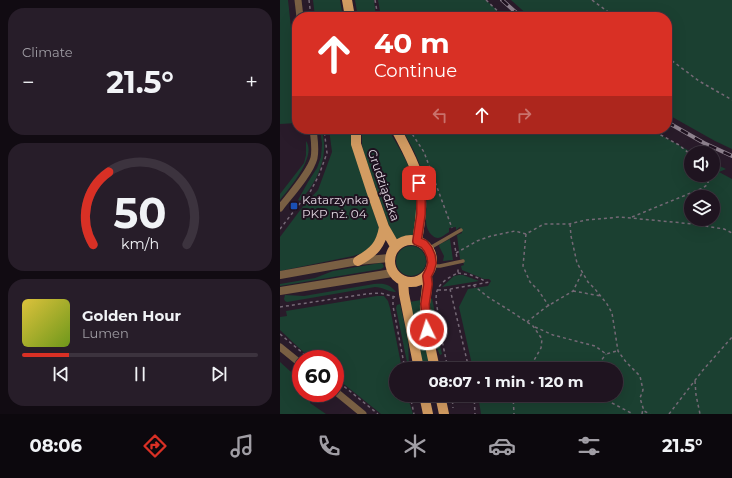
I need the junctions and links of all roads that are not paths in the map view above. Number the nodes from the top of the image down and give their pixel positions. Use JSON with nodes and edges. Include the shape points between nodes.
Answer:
{"nodes":[{"id":1,"x":298,"y":0,"type":"edge"},
{"id":2,"x":347,"y":0,"type":"edge"},
{"id":3,"x":299,"y":12,"type":"edge"},
{"id":4,"x":349,"y":12,"type":"edge"},
{"id":5,"x":314,"y":134,"type":"edge"},
{"id":6,"x":356,"y":134,"type":"edge"},
{"id":7,"x":398,"y":134,"type":"edge"},
{"id":8,"x":280,"y":208,"type":"edge"},
{"id":9,"x":384,"y":227,"type":"junction"},
{"id":10,"x":461,"y":230,"type":"dead end"},
{"id":11,"x":417,"y":241,"type":"junction"},
{"id":12,"x":395,"y":246,"type":"junction"},
{"id":13,"x":428,"y":249,"type":"junction"},
{"id":14,"x":389,"y":258,"type":"junction"},
{"id":15,"x":463,"y":261,"type":"dead end"},
{"id":16,"x":358,"y":262,"type":"junction"},
{"id":17,"x":429,"y":271,"type":"junction"},
{"id":18,"x":392,"y":272,"type":"junction"},
{"id":19,"x":280,"y":275,"type":"edge"},
{"id":20,"x":403,"y":281,"type":"junction"},
{"id":21,"x":280,"y":291,"type":"edge"},
{"id":22,"x":280,"y":347,"type":"edge"},
{"id":23,"x":292,"y":357,"type":"edge"},
{"id":24,"x":418,"y":362,"type":"edge"},
{"id":25,"x":434,"y":362,"type":"edge"},
{"id":26,"x":344,"y":398,"type":"edge"},
{"id":27,"x":425,"y":402,"type":"edge"},
{"id":28,"x":444,"y":402,"type":"edge"},
{"id":29,"x":449,"y":411,"type":"edge"},
{"id":30,"x":363,"y":414,"type":"edge"},
{"id":31,"x":428,"y":414,"type":"edge"}],
"edges":[{"from":1,"to":3,"type":"street"},
{"from":2,"to":4,"type":"main road"},
{"from":5,"to":8,"type":"street","via":[[315,147],[312,163]]},
{"from":6,"to":9,"type":"main road","name":"Grudziądzka","via":[[356,144]]},
{"from":7,"to":11,"type":"main road","name":"Grudziądzka","via":[[419,183],[421,214]]},
{"from":9,"to":12,"type":"main road","name":"Grudziądzka"},
{"from":9,"to":16,"type":"main road","via":[[376,249]]},
{"from":10,"to":13,"type":"lane"},
{"from":11,"to":12,"type":"main road","via":[[406,240]]},
{"from":11,"to":13,"type":"main road"},
{"from":12,"to":14,"type":"main road"},
{"from":13,"to":17,"type":"main road","via":[[431,256]]},
{"from":14,"to":16,"type":"street"},
{"from":14,"to":18,"type":"main road"},
{"from":15,"to":17,"type":"lane"},
{"from":16,"to":19,"type":"street"},
{"from":17,"to":20,"type":"main road","via":[[421,280],[409,283]]},
{"from":17,"to":25,"type":"main road","via":[[425,304]]},
{"from":18,"to":20,"type":"main road"},
{"from":18,"to":21,"type":"street"},
{"from":20,"to":24,"type":"main road"},
{"from":22,"to":23,"type":"street"},
{"from":26,"to":30,"type":"street"},
{"from":27,"to":31,"type":"main road"},
{"from":28,"to":29,"type":"main road"}]}
